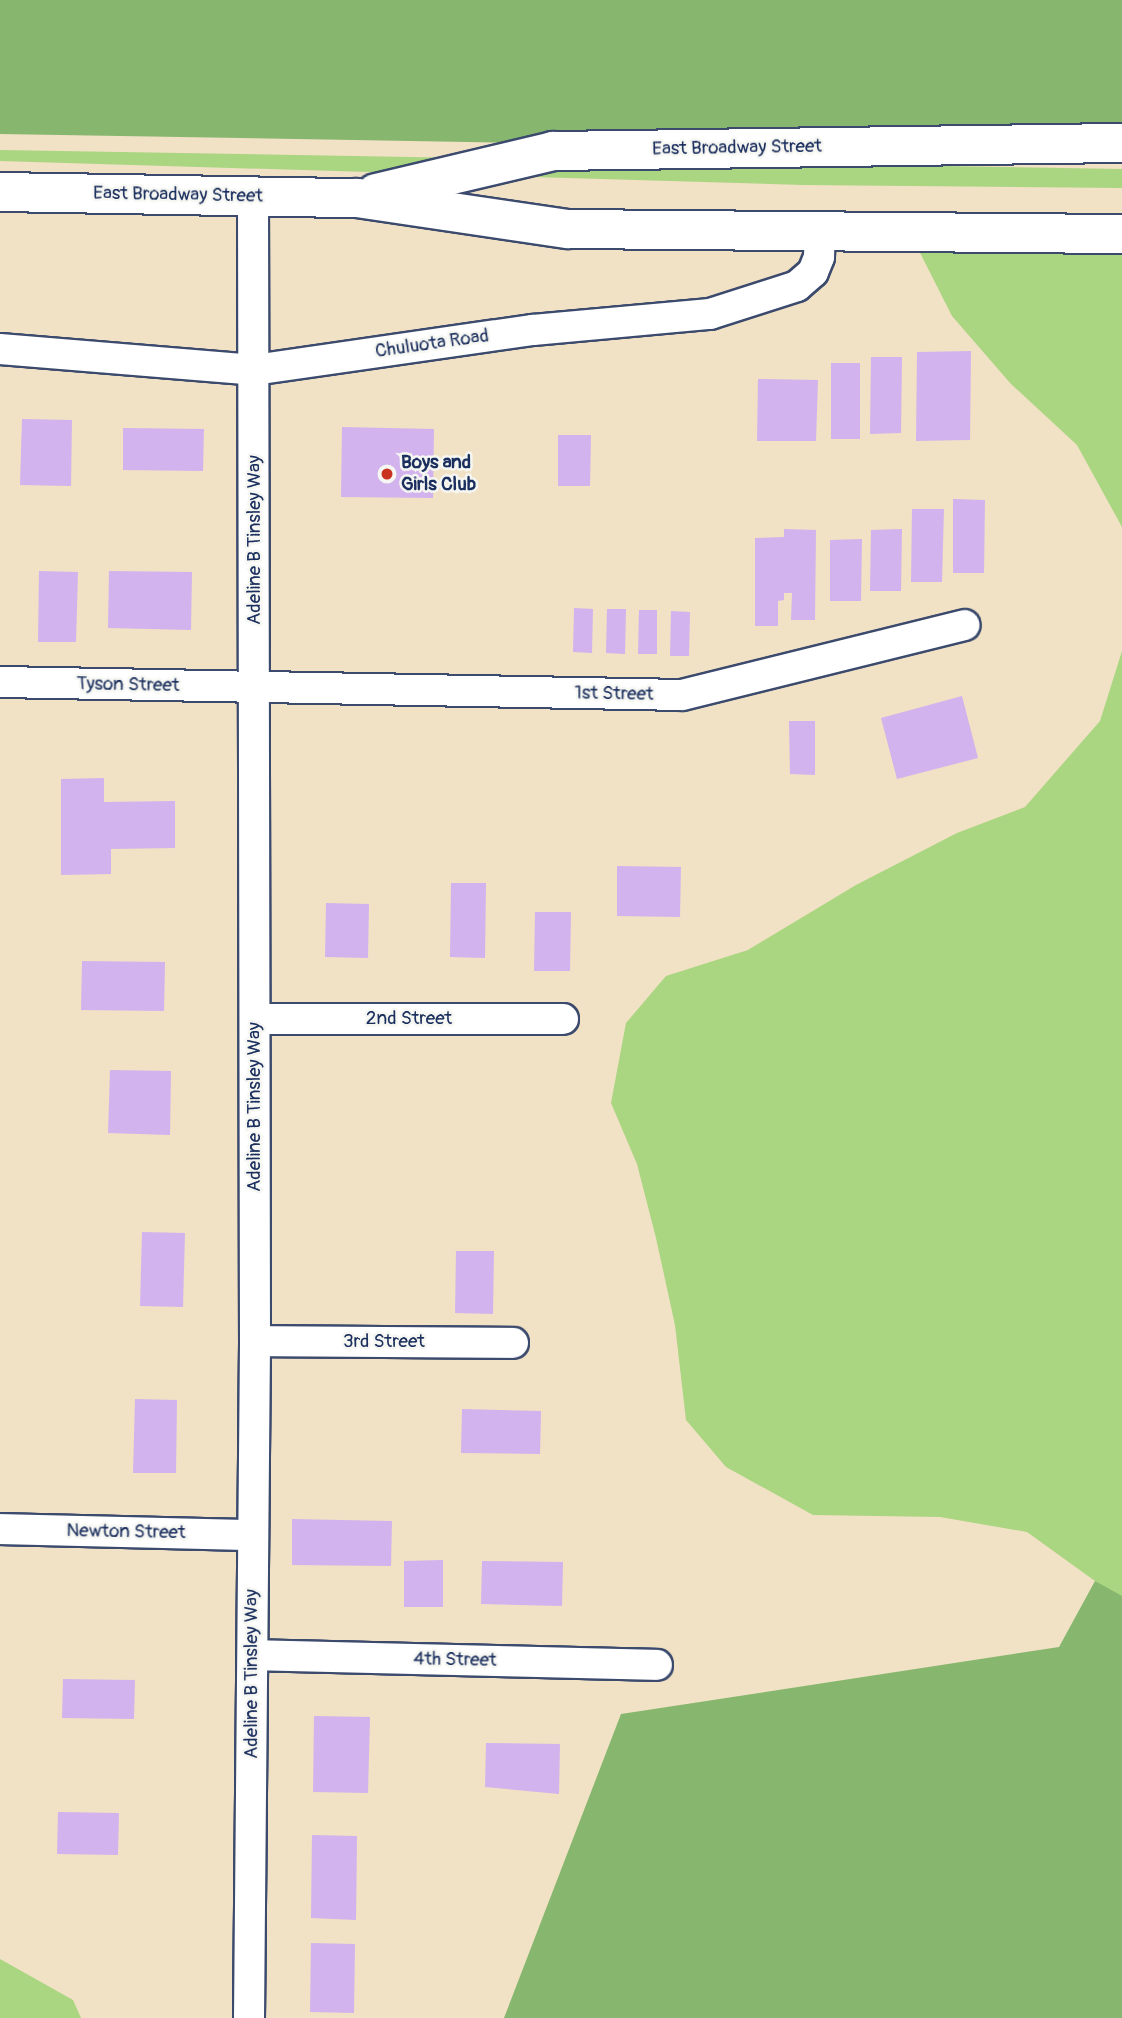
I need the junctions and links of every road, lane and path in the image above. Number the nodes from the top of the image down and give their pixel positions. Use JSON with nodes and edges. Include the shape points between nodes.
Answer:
{"nodes":[{"id":1,"x":1122,"y":143,"type":"edge"},
{"id":2,"x":0,"y":192,"type":"edge"},
{"id":3,"x":253,"y":197,"type":"junction"},
{"id":4,"x":357,"y":198,"type":"junction"},
{"id":5,"x":820,"y":230,"type":"junction"},
{"id":6,"x":1122,"y":233,"type":"edge"},
{"id":7,"x":0,"y":349,"type":"edge"},
{"id":8,"x":254,"y":370,"type":"junction"},
{"id":9,"x":964,"y":625,"type":"dead end"},
{"id":10,"x":0,"y":682,"type":"edge"},
{"id":11,"x":256,"y":688,"type":"junction"},
{"id":12,"x":255,"y":1019,"type":"junction"},
{"id":13,"x":563,"y":1019,"type":"dead end"},
{"id":14,"x":255,"y":1341,"type":"junction"},
{"id":15,"x":513,"y":1343,"type":"dead end"},
{"id":16,"x":0,"y":1529,"type":"edge"},
{"id":17,"x":252,"y":1535,"type":"junction"},
{"id":18,"x":253,"y":1656,"type":"junction"},
{"id":19,"x":657,"y":1665,"type":"dead end"},
{"id":20,"x":249,"y":2018,"type":"edge"}],
"edges":[{"from":1,"to":4,"type":"main road","name":"East Broadway Street","via":[[553,151]]},
{"from":2,"to":3,"type":"main road","name":"East Broadway Street"},
{"from":3,"to":4,"type":"main road","name":"East Broadway Street"},
{"from":3,"to":8,"type":"street","name":"Adeline B Tinsley Way"},
{"from":4,"to":5,"type":"main road","name":"East Broadway Street","via":[[568,229]]},
{"from":5,"to":6,"type":"main road","name":"East Broadway Street"},
{"from":5,"to":8,"type":"street","name":"Chuluota Road","via":[[813,272],[797,286],[710,314],[533,330]]},
{"from":7,"to":8,"type":"street","name":"Chuluota Road"},
{"from":8,"to":11,"type":"street","name":"Adeline B Tinsley Way"},
{"from":9,"to":11,"type":"street","name":"1st Street","via":[[682,695]]},
{"from":10,"to":11,"type":"street","name":"Tyson Street"},
{"from":11,"to":12,"type":"street","name":"Adeline B Tinsley Way"},
{"from":12,"to":13,"type":"street","name":"2nd Street"},
{"from":12,"to":14,"type":"street","name":"Adeline B Tinsley Way"},
{"from":14,"to":15,"type":"street","name":"3rd Street"},
{"from":14,"to":17,"type":"street","name":"Adeline B Tinsley Way"},
{"from":16,"to":17,"type":"street","name":"Newton Street"},
{"from":17,"to":18,"type":"street","name":"Adeline B Tinsley Way"},
{"from":18,"to":19,"type":"street","name":"4th Street"},
{"from":18,"to":20,"type":"street","name":"Adeline B Tinsley Way"}]}
